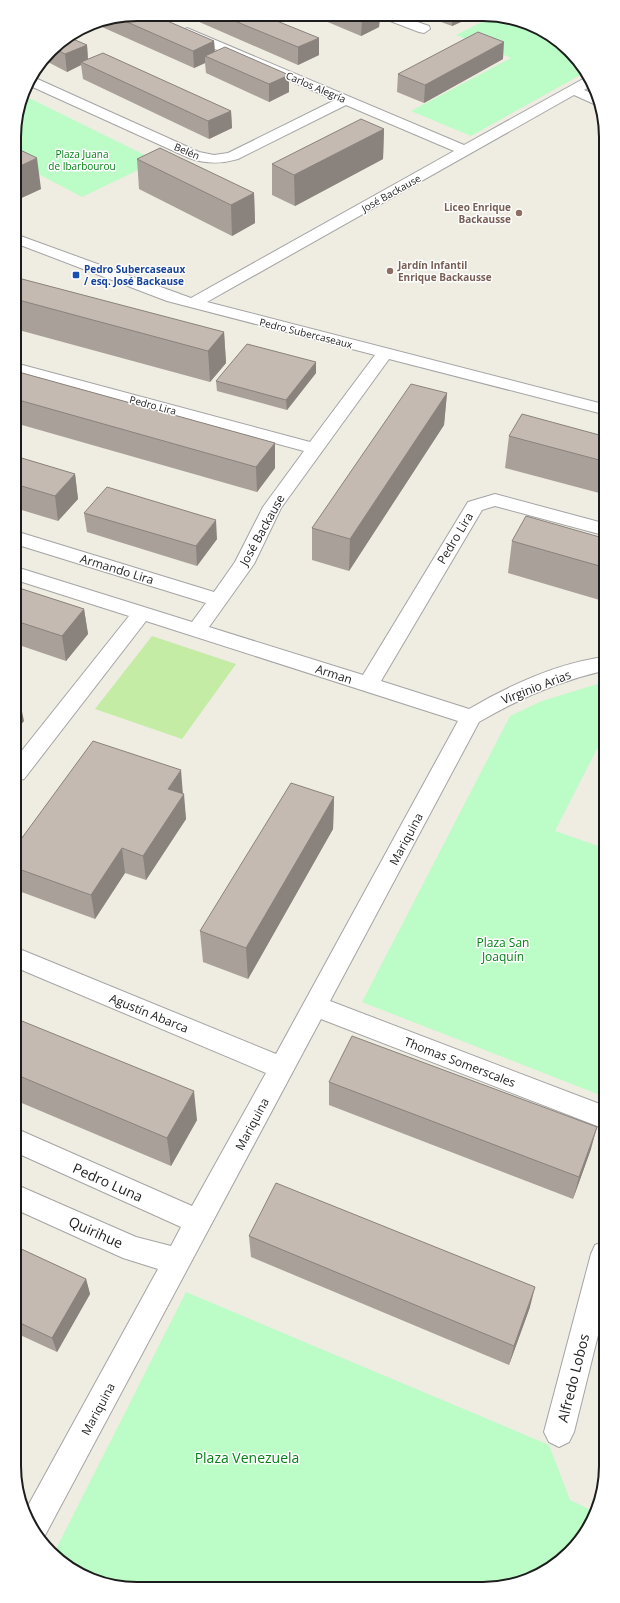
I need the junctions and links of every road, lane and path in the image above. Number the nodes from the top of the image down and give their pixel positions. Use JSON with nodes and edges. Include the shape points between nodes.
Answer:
{"nodes":[{"id":1,"x":402,"y":21,"type":"edge"},
{"id":2,"x":174,"y":26,"type":"edge"},
{"id":3,"x":424,"y":29,"type":"dead end"},
{"id":4,"x":34,"y":83,"type":"edge"},
{"id":5,"x":586,"y":83,"type":"edge"},
{"id":6,"x":574,"y":90,"type":"junction"},
{"id":7,"x":592,"y":97,"type":"edge"},
{"id":8,"x":346,"y":100,"type":"junction"},
{"id":9,"x":465,"y":151,"type":"junction"},
{"id":10,"x":21,"y":240,"type":"edge"},
{"id":11,"x":193,"y":303,"type":"junction"},
{"id":12,"x":385,"y":353,"type":"junction"},
{"id":13,"x":21,"y":370,"type":"edge"},
{"id":14,"x":599,"y":408,"type":"edge"},
{"id":15,"x":315,"y":449,"type":"junction"},
{"id":16,"x":599,"y":528,"type":"edge"},
{"id":17,"x":21,"y":539,"type":"edge"},
{"id":18,"x":21,"y":575,"type":"edge"},
{"id":19,"x":218,"y":600,"type":"junction"},
{"id":20,"x":142,"y":613,"type":"junction"},
{"id":21,"x":197,"y":630,"type":"junction"},
{"id":22,"x":599,"y":665,"type":"edge"},
{"id":23,"x":368,"y":685,"type":"junction"},
{"id":24,"x":471,"y":717,"type":"junction"},
{"id":25,"x":21,"y":767,"type":"edge"},
{"id":26,"x":21,"y":960,"type":"edge"},
{"id":27,"x":315,"y":1006,"type":"junction"},
{"id":28,"x":282,"y":1068,"type":"junction"},
{"id":29,"x":599,"y":1116,"type":"edge"},
{"id":30,"x":21,"y":1143,"type":"edge"},
{"id":31,"x":21,"y":1199,"type":"edge"},
{"id":32,"x":198,"y":1222,"type":"junction"},
{"id":33,"x":177,"y":1261,"type":"junction"},
{"id":34,"x":599,"y":1277,"type":"edge"},
{"id":35,"x":559,"y":1432,"type":"dead end"},
{"id":36,"x":36,"y":1523,"type":"edge"}],
"edges":[{"from":1,"to":3,"type":"street"},
{"from":2,"to":8,"type":"street","name":"Carlos Alegría"},
{"from":4,"to":8,"type":"street","name":"Belén","via":[[208,159],[233,156]]},
{"from":5,"to":6,"type":"street","name":"José Backause"},
{"from":6,"to":7,"type":"street"},
{"from":6,"to":9,"type":"street","name":"José Backause"},
{"from":8,"to":9,"type":"street","name":"Carlos Alegría"},
{"from":9,"to":11,"type":"street","name":"José Backause"},
{"from":10,"to":11,"type":"street","name":"Pedro Subercaseaux","via":[[152,292]]},
{"from":11,"to":12,"type":"street","name":"Pedro Subercaseaux"},
{"from":12,"to":14,"type":"street","name":"Pedro Subercaseaux"},
{"from":12,"to":15,"type":"street","name":"José Backause"},
{"from":13,"to":15,"type":"street","name":"Pedro Lira"},
{"from":15,"to":19,"type":"street","name":"José Backause","via":[[272,507],[244,564]]},
{"from":16,"to":23,"type":"street","name":"Pedro Lira","via":[[495,500],[475,506]]},
{"from":17,"to":19,"type":"street","name":"Armando Lira"},
{"from":18,"to":20,"type":"street"},
{"from":19,"to":21,"type":"street","name":"José Backause"},
{"from":20,"to":21,"type":"street"},
{"from":20,"to":25,"type":"street"},
{"from":21,"to":23,"type":"street","name":"Arman"},
{"from":22,"to":24,"type":"street","name":"Virginio Arias","via":[[548,679],[494,703]]},
{"from":23,"to":24,"type":"street","name":"Arman"},
{"from":24,"to":27,"type":"street","name":"Mariquina"},
{"from":26,"to":28,"type":"street","name":"Agustín Abarca"},
{"from":27,"to":28,"type":"street","name":"Mariquina"},
{"from":27,"to":29,"type":"street","name":"Thomas Somerscales"},
{"from":28,"to":32,"type":"street","name":"Mariquina"},
{"from":30,"to":32,"type":"street","name":"Pedro Luna"},
{"from":31,"to":33,"type":"street","name":"Quirihue","via":[[133,1249]]},
{"from":32,"to":33,"type":"street","name":"Mariquina"},
{"from":33,"to":36,"type":"street","name":"Mariquina"},
{"from":34,"to":35,"type":"street","name":"Alfredo Lobos"}]}
